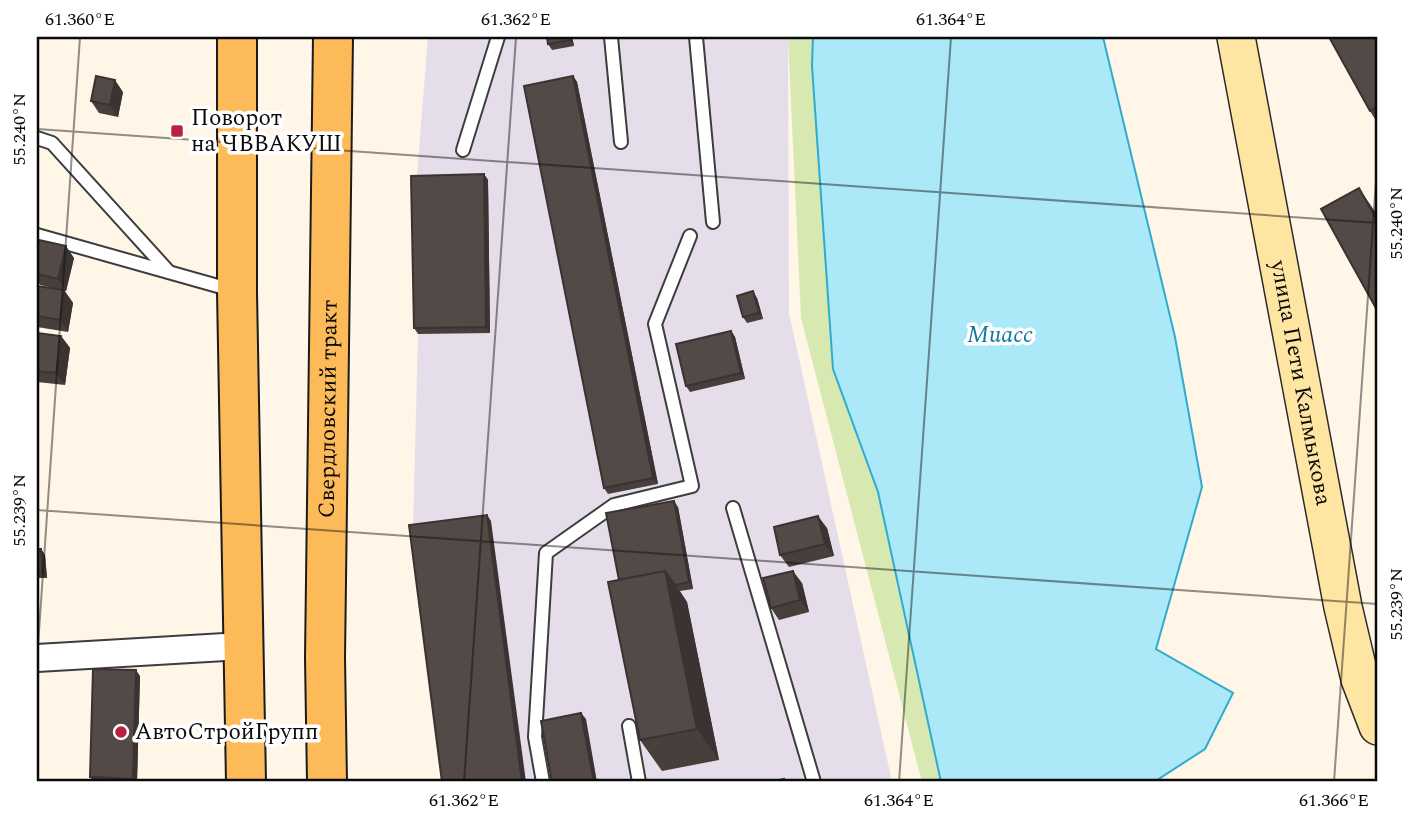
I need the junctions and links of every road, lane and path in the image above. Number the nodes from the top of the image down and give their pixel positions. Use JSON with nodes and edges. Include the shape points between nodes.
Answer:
{"nodes":[{"id":1,"x":237,"y":37,"type":"edge"},
{"id":2,"x":333,"y":37,"type":"edge"},
{"id":3,"x":498,"y":37,"type":"edge"},
{"id":4,"x":611,"y":37,"type":"edge"},
{"id":5,"x":696,"y":37,"type":"edge"},
{"id":6,"x":1236,"y":37,"type":"edge"},
{"id":7,"x":37,"y":138,"type":"edge"},
{"id":8,"x":621,"y":142,"type":"dead end"},
{"id":9,"x":463,"y":150,"type":"dead end"},
{"id":10,"x":713,"y":222,"type":"dead end"},
{"id":11,"x":37,"y":234,"type":"edge"},
{"id":12,"x":690,"y":236,"type":"dead end"},
{"id":13,"x":169,"y":273,"type":"junction"},
{"id":14,"x":237,"y":292,"type":"junction"},
{"id":15,"x":733,"y":508,"type":"dead end"},
{"id":16,"x":242,"y":646,"type":"junction"},
{"id":17,"x":37,"y":658,"type":"edge"},
{"id":18,"x":629,"y":726,"type":"edge"},
{"id":19,"x":1378,"y":726,"type":"edge"},
{"id":20,"x":246,"y":782,"type":"edge"},
{"id":21,"x":327,"y":782,"type":"edge"},
{"id":22,"x":542,"y":782,"type":"edge"},
{"id":23,"x":639,"y":782,"type":"edge"},
{"id":24,"x":814,"y":782,"type":"edge"}],
"edges":[{"from":1,"to":14,"type":"main road"},
{"from":2,"to":21,"type":"main road","name":"Свердловский тракт"},
{"from":3,"to":9,"type":"lane"},
{"from":4,"to":8,"type":"lane"},
{"from":5,"to":10,"type":"lane"},
{"from":6,"to":19,"type":"main road","name":"улица Пети Калмыкова","via":[[1343,607],[1360,680]]},
{"from":7,"to":13,"type":"lane","via":[[52,144]]},
{"from":11,"to":13,"type":"lane"},
{"from":12,"to":22,"type":"lane","via":[[655,324],[692,486],[614,505],[546,553],[536,737]]},
{"from":13,"to":14,"type":"lane"},
{"from":14,"to":16,"type":"main road"},
{"from":15,"to":24,"type":"lane"},
{"from":16,"to":17,"type":"street"},
{"from":16,"to":20,"type":"main road"},
{"from":18,"to":23,"type":"lane"}]}
